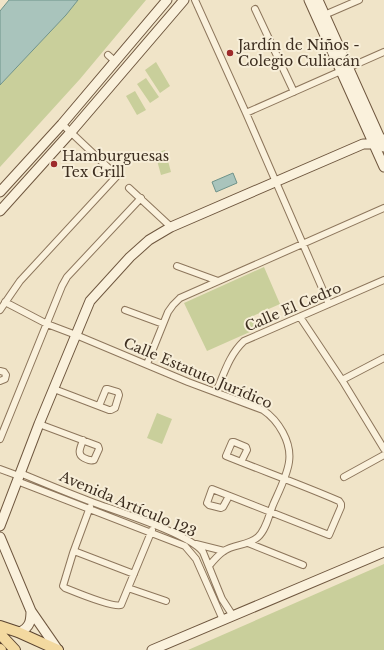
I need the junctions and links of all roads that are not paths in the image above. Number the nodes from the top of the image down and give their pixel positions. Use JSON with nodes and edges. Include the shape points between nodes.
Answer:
{"nodes":[{"id":1,"x":167,"y":0,"type":"edge"},
{"id":2,"x":184,"y":0,"type":"edge"},
{"id":3,"x":195,"y":0,"type":"edge"},
{"id":4,"x":309,"y":0,"type":"edge"},
{"id":5,"x":318,"y":0,"type":"edge"},
{"id":6,"x":359,"y":0,"type":"edge"},
{"id":7,"x":255,"y":9,"type":"dead end"},
{"id":8,"x":321,"y":17,"type":"junction"},
{"id":9,"x":384,"y":52,"type":"edge"},
{"id":10,"x":108,"y":55,"type":"dead end"},
{"id":11,"x":116,"y":62,"type":"junction"},
{"id":12,"x":345,"y":69,"type":"junction"},
{"id":13,"x":294,"y":92,"type":"junction"},
{"id":14,"x":246,"y":113,"type":"junction"},
{"id":15,"x":62,"y":124,"type":"junction"},
{"id":16,"x":71,"y":132,"type":"junction"},
{"id":17,"x":379,"y":138,"type":"edge"},
{"id":18,"x":384,"y":167,"type":"edge"},
{"id":19,"x":276,"y":181,"type":"junction"},
{"id":20,"x":130,"y":188,"type":"dead end"},
{"id":21,"x":0,"y":192,"type":"edge"},
{"id":22,"x":141,"y":198,"type":"junction"},
{"id":23,"x":384,"y":208,"type":"edge"},
{"id":24,"x":0,"y":210,"type":"edge"},
{"id":25,"x":171,"y":228,"type":"junction"},
{"id":26,"x":303,"y":244,"type":"junction"},
{"id":27,"x":177,"y":266,"type":"dead end"},
{"id":28,"x":384,"y":280,"type":"edge"},
{"id":29,"x":218,"y":281,"type":"junction"},
{"id":30,"x":5,"y":302,"type":"junction"},
{"id":31,"x":329,"y":304,"type":"junction"},
{"id":32,"x":0,"y":310,"type":"edge"},
{"id":33,"x":125,"y":310,"type":"dead end"},
{"id":34,"x":300,"y":317,"type":"junction"},
{"id":35,"x":46,"y":324,"type":"junction"},
{"id":36,"x":163,"y":324,"type":"junction"},
{"id":37,"x":76,"y":335,"type":"junction"},
{"id":38,"x":384,"y":358,"type":"edge"},
{"id":39,"x":147,"y":364,"type":"junction"},
{"id":40,"x":0,"y":371,"type":"edge"},
{"id":41,"x":342,"y":380,"type":"junction"},
{"id":42,"x":0,"y":382,"type":"edge"},
{"id":43,"x":54,"y":389,"type":"junction"},
{"id":44,"x":216,"y":392,"type":"junction"},
{"id":45,"x":99,"y":406,"type":"junction"},
{"id":46,"x":39,"y":424,"type":"junction"},
{"id":47,"x":0,"y":439,"type":"edge"},
{"id":48,"x":83,"y":440,"type":"junction"},
{"id":49,"x":384,"y":449,"type":"edge"},
{"id":50,"x":384,"y":455,"type":"edge"},
{"id":51,"x":241,"y":462,"type":"junction"},
{"id":52,"x":0,"y":469,"type":"edge"},
{"id":53,"x":19,"y":477,"type":"junction"},
{"id":54,"x":344,"y":477,"type":"dead end"},
{"id":55,"x":283,"y":480,"type":"junction"},
{"id":56,"x":228,"y":496,"type":"dead end"},
{"id":57,"x":92,"y":502,"type":"junction"},
{"id":58,"x":89,"y":510,"type":"junction"},
{"id":59,"x":270,"y":512,"type":"junction"},
{"id":60,"x":154,"y":525,"type":"junction"},
{"id":61,"x":0,"y":526,"type":"edge"},
{"id":62,"x":150,"y":533,"type":"junction"},
{"id":63,"x":0,"y":537,"type":"edge"},
{"id":64,"x":248,"y":543,"type":"junction"},
{"id":65,"x":195,"y":544,"type":"junction"},
{"id":66,"x":74,"y":551,"type":"junction"},
{"id":67,"x":224,"y":551,"type":"junction"},
{"id":68,"x":384,"y":552,"type":"edge"},
{"id":69,"x":303,"y":564,"type":"dead end"},
{"id":70,"x":209,"y":566,"type":"junction"},
{"id":71,"x":134,"y":574,"type":"junction"},
{"id":72,"x":128,"y":588,"type":"junction"},
{"id":73,"x":166,"y":601,"type":"dead end"},
{"id":74,"x":31,"y":610,"type":"junction"},
{"id":75,"x":233,"y":616,"type":"junction"},
{"id":76,"x":223,"y":620,"type":"junction"},
{"id":77,"x":0,"y":626,"type":"edge"},
{"id":78,"x":18,"y":632,"type":"junction"},
{"id":79,"x":0,"y":634,"type":"edge"},
{"id":80,"x":16,"y":650,"type":"edge"},
{"id":81,"x":58,"y":650,"type":"edge"},
{"id":82,"x":152,"y":650,"type":"edge"}],
"edges":[{"from":1,"to":11,"type":"street"},
{"from":2,"to":16,"type":"street"},
{"from":3,"to":14,"type":"street"},
{"from":4,"to":8,"type":"street"},
{"from":5,"to":8,"type":"street"},
{"from":6,"to":8,"type":"street"},
{"from":7,"to":13,"type":"street"},
{"from":8,"to":12,"type":"street"},
{"from":9,"to":12,"type":"street"},
{"from":10,"to":11,"type":"street"},
{"from":11,"to":15,"type":"street"},
{"from":12,"to":13,"type":"street"},
{"from":12,"to":17,"type":"street"},
{"from":13,"to":14,"type":"street"},
{"from":14,"to":19,"type":"street"},
{"from":15,"to":16,"type":"street"},
{"from":15,"to":21,"type":"street"},
{"from":16,"to":24,"type":"street"},
{"from":16,"to":30,"type":"street","via":[[117,176],[20,281]]},
{"from":17,"to":18,"type":"street"},
{"from":17,"to":19,"type":"street"},
{"from":19,"to":25,"type":"street"},
{"from":19,"to":26,"type":"street"},
{"from":20,"to":22,"type":"street"},
{"from":22,"to":25,"type":"street"},
{"from":22,"to":35,"type":"street","via":[[67,277]]},
{"from":23,"to":26,"type":"street"},
{"from":25,"to":37,"type":"street","via":[[149,240],[97,292],[90,301]]},
{"from":26,"to":29,"type":"street"},
{"from":26,"to":31,"type":"street"},
{"from":27,"to":29,"type":"street"},
{"from":28,"to":31,"type":"street","name":"Calle El Cedro"},
{"from":29,"to":36,"type":"street","via":[[180,298],[172,305]]},
{"from":30,"to":32,"type":"street"},
{"from":30,"to":35,"type":"street","name":"Calle Estatuto Jurídico"},
{"from":31,"to":34,"type":"street","name":"Calle El Cedro"},
{"from":33,"to":36,"type":"street"},
{"from":34,"to":41,"type":"street"},
{"from":34,"to":44,"type":"street","name":"Calle El Cedro","via":[[244,340],[231,356]]},
{"from":35,"to":37,"type":"street","name":"Calle Estatuto Jurídico"},
{"from":35,"to":47,"type":"street"},
{"from":36,"to":39,"type":"street"},
{"from":37,"to":39,"type":"street","name":"Calle Estatuto Jurídico"},
{"from":37,"to":43,"type":"street"},
{"from":38,"to":41,"type":"street"},
{"from":39,"to":44,"type":"street","name":"Calle Estatuto Jurídico"},
{"from":40,"to":42,"type":"street","via":[[6,375],[5,380]]},
{"from":41,"to":49,"type":"street"},
{"from":43,"to":45,"type":"street"},
{"from":43,"to":46,"type":"street"},
{"from":44,"to":55,"type":"street","name":"Calle Estatuto Jurídico","via":[[272,416],[283,434],[289,452],[289,465]]},
{"from":45,"to":45,"type":"street","via":[[113,410],[119,395],[116,391],[108,389]]},
{"from":46,"to":48,"type":"street"},
{"from":46,"to":53,"type":"street"},
{"from":48,"to":48,"type":"street","via":[[79,455],[90,461],[94,460],[99,450],[98,446]]},
{"from":50,"to":54,"type":"street"},
{"from":51,"to":51,"type":"street","via":[[247,450],[245,446],[232,442],[226,456]]},
{"from":51,"to":55,"type":"street"},
{"from":52,"to":53,"type":"street"},
{"from":53,"to":57,"type":"street","name":"Avenida Artículo 123"},
{"from":53,"to":58,"type":"street","name":"Avenida Artículo 123"},
{"from":53,"to":61,"type":"street"},
{"from":55,"to":59,"type":"street","name":"Calle Estatuto Jurídico"},
{"from":55,"to":59,"type":"street","via":[[340,502],[341,507],[329,535]]},
{"from":56,"to":59,"type":"street"},
{"from":57,"to":58,"type":"street"},
{"from":57,"to":60,"type":"street","name":"Avenida Artículo 123"},
{"from":58,"to":62,"type":"street","name":"Avenida Artículo 123"},
{"from":58,"to":66,"type":"street"},
{"from":59,"to":64,"type":"street","name":"Calle Estatuto Jurídico","via":[[260,534]]},
{"from":60,"to":62,"type":"street"},
{"from":60,"to":65,"type":"street","name":"Avenida Artículo 123"},
{"from":62,"to":71,"type":"street"},
{"from":62,"to":76,"type":"street","name":"Avenida Artículo 123","via":[[185,546],[193,554]]},
{"from":63,"to":74,"type":"street"},
{"from":64,"to":67,"type":"street","name":"Calle Estatuto Jurídico"},
{"from":64,"to":69,"type":"street"},
{"from":65,"to":67,"type":"street"},
{"from":65,"to":70,"type":"street","name":"Avenida Artículo 123","via":[[203,552]]},
{"from":66,"to":71,"type":"street"},
{"from":66,"to":72,"type":"street","via":[[63,583],[65,588],[118,606],[123,602]]},
{"from":67,"to":70,"type":"street"},
{"from":68,"to":75,"type":"street"},
{"from":70,"to":75,"type":"street","name":"Avenida Artículo 123","via":[[222,598]]},
{"from":71,"to":72,"type":"street"},
{"from":72,"to":73,"type":"street"},
{"from":74,"to":78,"type":"street","via":[[30,624]]},
{"from":74,"to":81,"type":"street"},
{"from":75,"to":76,"type":"street"},
{"from":76,"to":82,"type":"street"},
{"from":77,"to":78,"type":"main road"},
{"from":78,"to":81,"type":"main road"},
{"from":79,"to":80,"type":"main road"}]}
